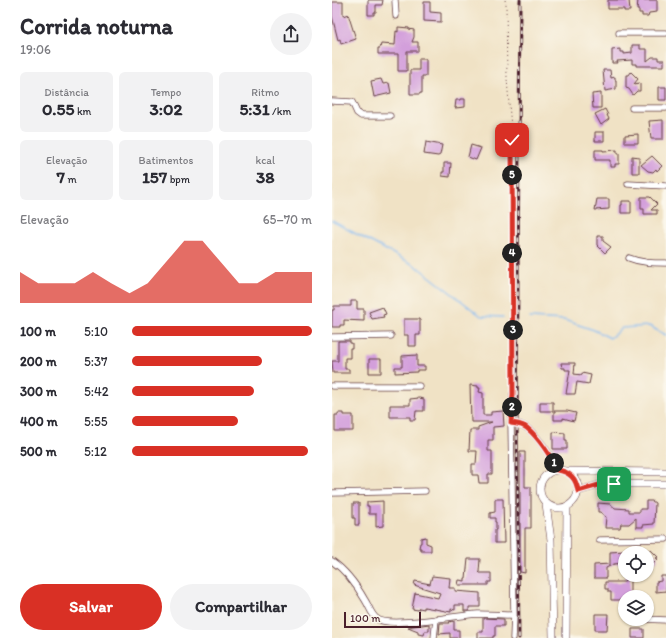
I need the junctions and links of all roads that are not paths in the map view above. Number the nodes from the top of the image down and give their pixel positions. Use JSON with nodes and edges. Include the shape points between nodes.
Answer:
{"nodes":[{"id":1,"x":395,"y":0,"type":"edge"},
{"id":2,"x":396,"y":16,"type":"dead end"},
{"id":3,"x":619,"y":33,"type":"dead end"},
{"id":4,"x":666,"y":33,"type":"edge"},
{"id":5,"x":332,"y":101,"type":"edge"},
{"id":6,"x":632,"y":108,"type":"dead end"},
{"id":7,"x":666,"y":108,"type":"edge"},
{"id":8,"x":390,"y":116,"type":"dead end"},
{"id":9,"x":628,"y":184,"type":"dead end"},
{"id":10,"x":666,"y":186,"type":"edge"},
{"id":11,"x":629,"y":258,"type":"dead end"},
{"id":12,"x":666,"y":263,"type":"edge"},
{"id":13,"x":391,"y":336,"type":"dead end"},
{"id":14,"x":332,"y":337,"type":"edge"},
{"id":15,"x":332,"y":386,"type":"edge"},
{"id":16,"x":419,"y":386,"type":"dead end"},
{"id":17,"x":513,"y":394,"type":"road end"},
{"id":18,"x":511,"y":423,"type":"junction"},
{"id":19,"x":557,"y":470,"type":"junction"},
{"id":20,"x":566,"y":471,"type":"junction"},
{"id":21,"x":666,"y":472,"type":"edge"},
{"id":22,"x":666,"y":484,"type":"edge"},
{"id":23,"x":425,"y":491,"type":"dead end"},
{"id":24,"x":578,"y":491,"type":"junction"},
{"id":25,"x":332,"y":493,"type":"edge"},
{"id":26,"x":546,"y":504,"type":"junction"},
{"id":27,"x":567,"y":506,"type":"junction"},
{"id":28,"x":666,"y":539,"type":"edge"},
{"id":29,"x":599,"y":540,"type":"dead end"},
{"id":30,"x":332,"y":561,"type":"edge"},
{"id":31,"x":514,"y":615,"type":"junction"},
{"id":32,"x":436,"y":619,"type":"junction"},
{"id":33,"x":654,"y":620,"type":"edge"},
{"id":34,"x":666,"y":620,"type":"edge"},
{"id":35,"x":434,"y":638,"type":"edge"},
{"id":36,"x":513,"y":638,"type":"edge"},
{"id":37,"x":553,"y":638,"type":"edge"},
{"id":38,"x":566,"y":638,"type":"edge"}],
"edges":[{"from":1,"to":2,"type":"street"},
{"from":3,"to":4,"type":"street"},
{"from":5,"to":8,"type":"street","via":[[352,102],[361,116]]},
{"from":6,"to":7,"type":"street"},
{"from":9,"to":10,"type":"street"},
{"from":11,"to":12,"type":"street","via":[[646,263]]},
{"from":13,"to":14,"type":"street"},
{"from":15,"to":16,"type":"street"},
{"from":17,"to":18,"type":"street"},
{"from":18,"to":19,"type":"street","via":[[522,425],[529,430],[551,457]]},
{"from":18,"to":31,"type":"street"},
{"from":19,"to":20,"type":"main road"},
{"from":19,"to":26,"type":"main road","via":[[542,479],[539,487]]},
{"from":20,"to":21,"type":"main road"},
{"from":20,"to":24,"type":"main road","via":[[577,483]]},
{"from":22,"to":24,"type":"main road","via":[[599,485]]},
{"from":23,"to":25,"type":"street"},
{"from":24,"to":27,"type":"main road","via":[[574,500]]},
{"from":26,"to":27,"type":"main road","via":[[556,508]]},
{"from":26,"to":37,"type":"main road","via":[[551,540]]},
{"from":27,"to":38,"type":"main road"},
{"from":28,"to":29,"type":"street"},
{"from":30,"to":32,"type":"street","via":[[355,584],[380,622]]},
{"from":31,"to":32,"type":"street","via":[[478,614]]},
{"from":31,"to":36,"type":"street"},
{"from":32,"to":35,"type":"street"},
{"from":33,"to":34,"type":"street"}]}
